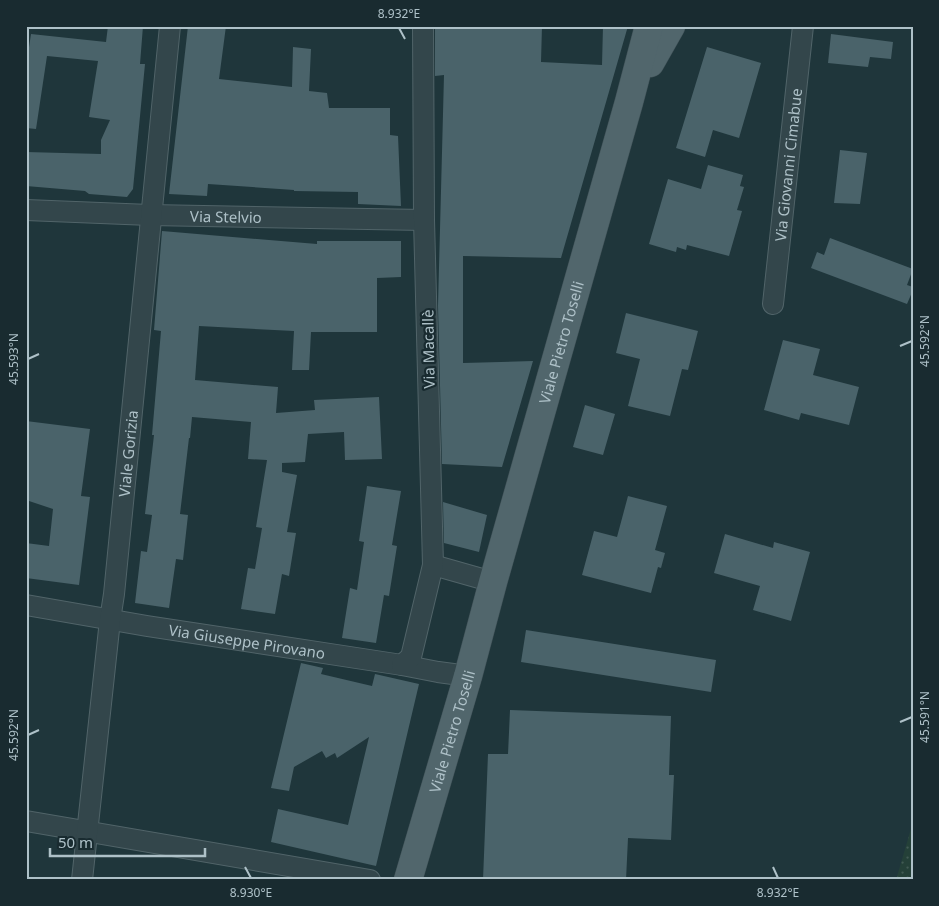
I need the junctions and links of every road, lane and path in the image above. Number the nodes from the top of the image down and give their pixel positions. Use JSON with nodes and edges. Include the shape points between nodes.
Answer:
{"nodes":[{"id":1,"x":170,"y":26,"type":"edge"},
{"id":2,"x":423,"y":26,"type":"edge"},
{"id":3,"x":649,"y":26,"type":"edge"},
{"id":4,"x":671,"y":26,"type":"edge"},
{"id":5,"x":803,"y":26,"type":"edge"},
{"id":6,"x":629,"y":102,"type":"junction"},
{"id":7,"x":26,"y":210,"type":"edge"},
{"id":8,"x":150,"y":215,"type":"junction"},
{"id":9,"x":424,"y":220,"type":"junction"},
{"id":10,"x":773,"y":304,"type":"dead end"},
{"id":11,"x":433,"y":565,"type":"junction"},
{"id":12,"x":493,"y":582,"type":"junction"},
{"id":13,"x":26,"y":604,"type":"edge"},
{"id":14,"x":110,"y":620,"type":"junction"},
{"id":15,"x":402,"y":665,"type":"junction"},
{"id":16,"x":468,"y":676,"type":"junction"},
{"id":17,"x":26,"y":821,"type":"edge"},
{"id":18,"x":87,"y":831,"type":"junction"},
{"id":19,"x":82,"y":880,"type":"edge"},
{"id":20,"x":370,"y":880,"type":"edge"},
{"id":21,"x":408,"y":880,"type":"edge"}],
"edges":[{"from":1,"to":8,"type":"street","name":"Viale Gorizia"},
{"from":2,"to":9,"type":"street","name":"Via Macallè"},
{"from":3,"to":6,"type":"main road","name":"Viale Pietro Toselli"},
{"from":4,"to":6,"type":"main road","name":"Viale Pietro Toselli"},
{"from":5,"to":10,"type":"street","name":"Via Giovanni Cimabue"},
{"from":6,"to":12,"type":"main road","name":"Viale Pietro Toselli"},
{"from":7,"to":8,"type":"street","name":"Via Stelvio"},
{"from":8,"to":9,"type":"street","name":"Via Stelvio"},
{"from":8,"to":14,"type":"street","name":"Viale Gorizia"},
{"from":9,"to":11,"type":"street","name":"Via Macallè"},
{"from":11,"to":12,"type":"street"},
{"from":11,"to":15,"type":"street","name":"Via Macallè","via":[[411,657]]},
{"from":12,"to":16,"type":"main road","name":"Viale Pietro Toselli"},
{"from":13,"to":14,"type":"street","name":"Via Giuseppe Pirovano"},
{"from":14,"to":15,"type":"street","name":"Via Giuseppe Pirovano"},
{"from":14,"to":18,"type":"street","name":"Viale Gorizia"},
{"from":15,"to":16,"type":"street","name":"Via Giuseppe Pirovano"},
{"from":16,"to":21,"type":"main road","name":"Viale Pietro Toselli"},
{"from":17,"to":18,"type":"street"},
{"from":18,"to":19,"type":"street","name":"Viale Gorizia"},
{"from":18,"to":20,"type":"street"}]}
